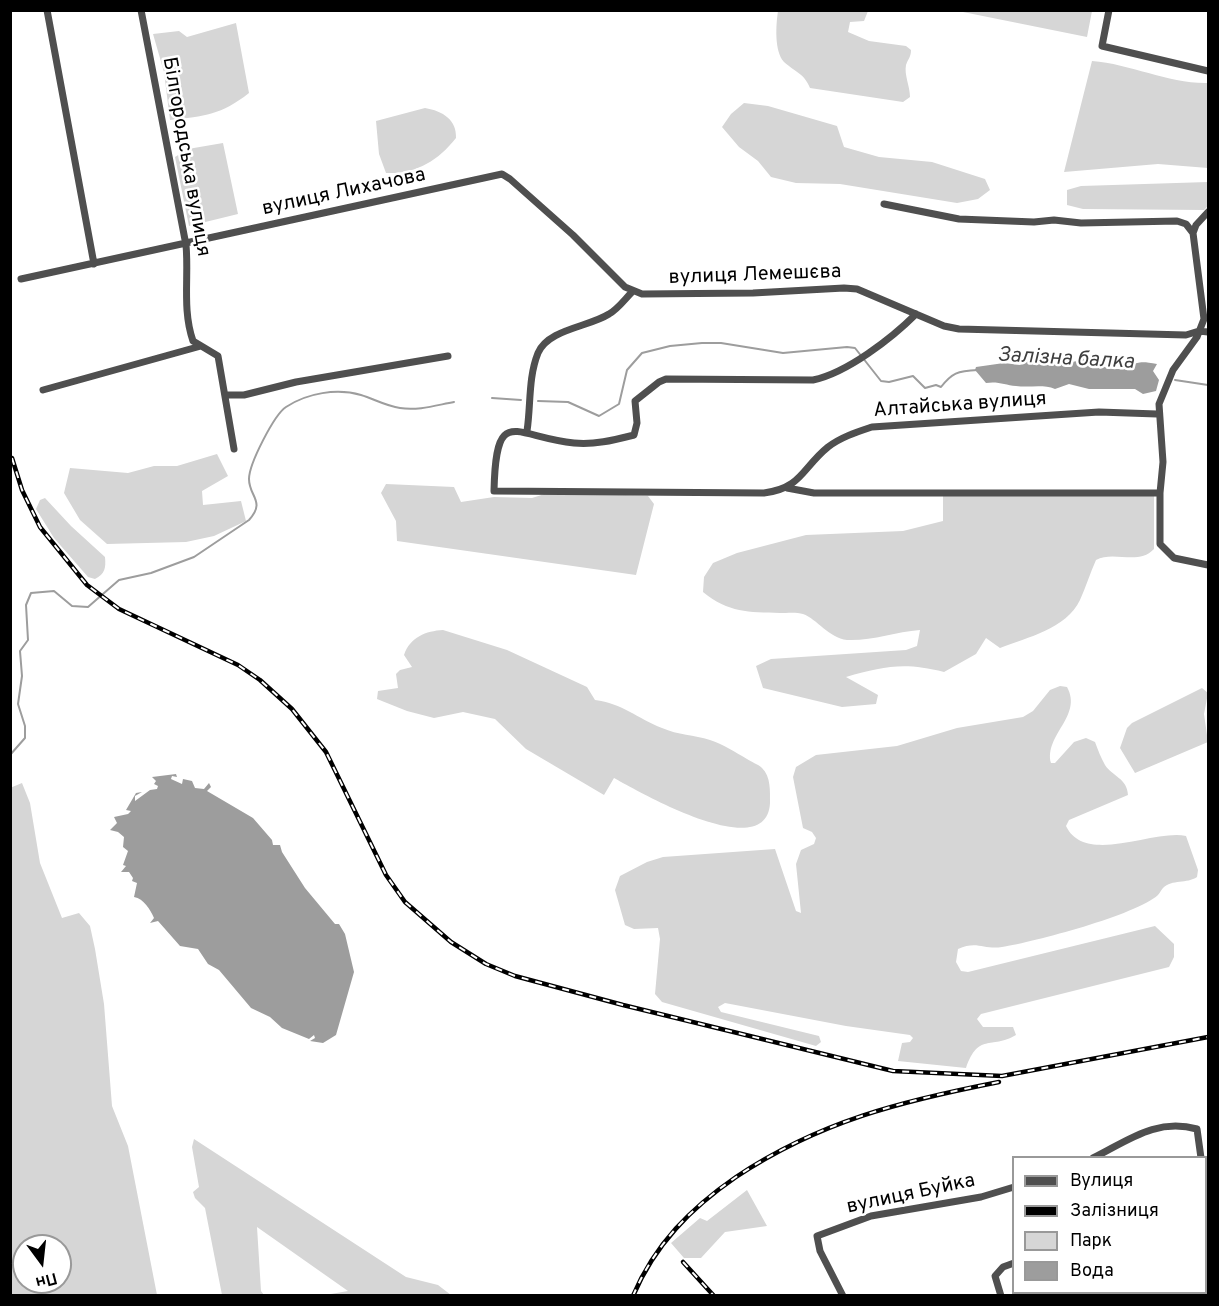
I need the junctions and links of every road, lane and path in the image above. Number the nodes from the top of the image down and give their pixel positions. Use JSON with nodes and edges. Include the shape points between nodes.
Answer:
{"nodes":[{"id":1,"x":47,"y":10,"type":"edge"},
{"id":2,"x":141,"y":10,"type":"edge"},
{"id":3,"x":1109,"y":10,"type":"edge"},
{"id":4,"x":1209,"y":71,"type":"edge"},
{"id":5,"x":884,"y":204,"type":"dead end"},
{"id":6,"x":1209,"y":212,"type":"edge"},
{"id":7,"x":1193,"y":233,"type":"junction"},
{"id":8,"x":186,"y":244,"type":"junction"},
{"id":9,"x":94,"y":264,"type":"junction"},
{"id":10,"x":21,"y":279,"type":"dead end"},
{"id":11,"x":632,"y":292,"type":"junction"},
{"id":12,"x":916,"y":314,"type":"junction"},
{"id":13,"x":1199,"y":331,"type":"junction"},
{"id":14,"x":1209,"y":332,"type":"edge"},
{"id":15,"x":199,"y":345,"type":"junction"},
{"id":16,"x":448,"y":356,"type":"dead end"},
{"id":17,"x":43,"y":390,"type":"dead end"},
{"id":18,"x":225,"y":395,"type":"junction"},
{"id":19,"x":1157,"y":414,"type":"junction"},
{"id":20,"x":527,"y":431,"type":"junction"},
{"id":21,"x":234,"y":449,"type":"dead end"},
{"id":22,"x":786,"y":488,"type":"junction"},
{"id":23,"x":1160,"y":493,"type":"junction"},
{"id":24,"x":1209,"y":564,"type":"edge"},
{"id":25,"x":1097,"y":1156,"type":"edge"},
{"id":26,"x":1201,"y":1156,"type":"edge"},
{"id":27,"x":1012,"y":1188,"type":"edge"},
{"id":28,"x":1012,"y":1264,"type":"edge"},
{"id":29,"x":843,"y":1296,"type":"edge"},
{"id":30,"x":1001,"y":1296,"type":"edge"}],
"edges":[{"from":1,"to":9,"type":"street"},
{"from":2,"to":8,"type":"street","name":"Білгородська вулиця"},
{"from":3,"to":4,"type":"street","via":[[1102,46]]},
{"from":5,"to":7,"type":"street","via":[[959,219],[1177,222],[1186,224]]},
{"from":6,"to":7,"type":"street"},
{"from":7,"to":13,"type":"street","via":[[1204,319]]},
{"from":8,"to":9,"type":"street","name":"вулиця Лихачова"},
{"from":8,"to":11,"type":"street","name":"вулиця Лихачова","via":[[502,174]]},
{"from":8,"to":15,"type":"street","name":"Білгородська вулиця","via":[[188,318],[193,341]]},
{"from":9,"to":10,"type":"street","name":"вулиця Лихачова"},
{"from":11,"to":12,"type":"street","name":"вулиця Лемешєва","via":[[655,295],[857,289]]},
{"from":11,"to":20,"type":"street","via":[[612,313],[558,334],[538,351]]},
{"from":12,"to":13,"type":"street","name":"вулиця Лемешєва","via":[[944,326],[974,329],[1186,335]]},
{"from":12,"to":20,"type":"street","via":[[893,338],[830,377],[666,379],[635,402],[634,435],[573,443]]},
{"from":13,"to":14,"type":"street","name":"вулиця Лемешєва"},
{"from":13,"to":19,"type":"street","via":[[1163,389]]},
{"from":15,"to":17,"type":"street"},
{"from":15,"to":18,"type":"street","via":[[218,356]]},
{"from":16,"to":18,"type":"street","via":[[296,382],[244,395]]},
{"from":18,"to":21,"type":"street"},
{"from":19,"to":22,"type":"street","name":"Алтайська вулиця","via":[[1099,412],[872,427],[828,447],[797,482]]},
{"from":19,"to":23,"type":"street","via":[[1163,462]]},
{"from":20,"to":22,"type":"street","via":[[516,429],[503,436],[496,454],[494,491],[764,493]]},
{"from":22,"to":23,"type":"street","via":[[824,494]]},
{"from":23,"to":24,"type":"street","via":[[1160,544],[1174,558]]},
{"from":25,"to":26,"type":"street","via":[[1155,1126],[1179,1124],[1197,1129]]},
{"from":27,"to":29,"type":"street","name":"вулиця Буйка","via":[[871,1216],[817,1236],[820,1251]]},
{"from":28,"to":30,"type":"street","via":[[995,1276]]}]}
